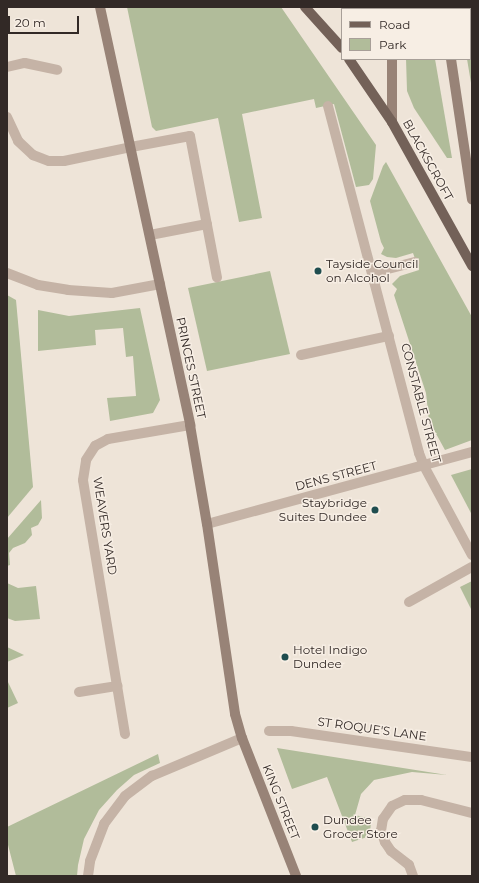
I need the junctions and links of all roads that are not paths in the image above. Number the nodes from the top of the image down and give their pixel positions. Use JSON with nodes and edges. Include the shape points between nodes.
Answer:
{"nodes":[{"id":1,"x":100,"y":7,"type":"edge"},
{"id":2,"x":305,"y":7,"type":"edge"},
{"id":3,"x":341,"y":47,"type":"edge"},
{"id":4,"x":351,"y":60,"type":"edge"},
{"id":5,"x":392,"y":60,"type":"edge"},
{"id":6,"x":451,"y":60,"type":"edge"},
{"id":7,"x":7,"y":67,"type":"edge"},
{"id":8,"x":57,"y":70,"type":"dead end"},
{"id":9,"x":328,"y":106,"type":"dead end"},
{"id":10,"x":7,"y":117,"type":"edge"},
{"id":11,"x":392,"y":122,"type":"junction"},
{"id":12,"x":131,"y":147,"type":"junction"},
{"id":13,"x":472,"y":199,"type":"edge"},
{"id":14,"x":207,"y":224,"type":"junction"},
{"id":15,"x":150,"y":235,"type":"junction"},
{"id":16,"x":415,"y":262,"type":"dead end"},
{"id":17,"x":472,"y":266,"type":"edge"},
{"id":18,"x":7,"y":273,"type":"edge"},
{"id":19,"x":372,"y":273,"type":"junction"},
{"id":20,"x":217,"y":277,"type":"dead end"},
{"id":21,"x":160,"y":284,"type":"junction"},
{"id":22,"x":389,"y":336,"type":"junction"},
{"id":23,"x":301,"y":355,"type":"dead end"},
{"id":24,"x":190,"y":425,"type":"junction"},
{"id":25,"x":472,"y":452,"type":"edge"},
{"id":26,"x":424,"y":466,"type":"junction"},
{"id":27,"x":207,"y":524,"type":"junction"},
{"id":28,"x":472,"y":555,"type":"edge"},
{"id":29,"x":472,"y":567,"type":"edge"},
{"id":30,"x":408,"y":602,"type":"dead end"},
{"id":31,"x":118,"y":686,"type":"junction"},
{"id":32,"x":79,"y":692,"type":"dead end"},
{"id":33,"x":269,"y":731,"type":"dead end"},
{"id":34,"x":125,"y":734,"type":"dead end"},
{"id":35,"x":242,"y":738,"type":"junction"},
{"id":36,"x":472,"y":757,"type":"edge"},
{"id":37,"x":472,"y":812,"type":"edge"},
{"id":38,"x":88,"y":876,"type":"edge"},
{"id":39,"x":296,"y":876,"type":"edge"},
{"id":40,"x":412,"y":876,"type":"edge"}],
"edges":[{"from":1,"to":12,"type":"street","name":"PRINCES STREET"},
{"from":2,"to":3,"type":"main road"},
{"from":4,"to":11,"type":"main road"},
{"from":5,"to":11,"type":"street","name":"BLACKSCROFT"},
{"from":6,"to":13,"type":"street","name":"BLACKSCROFT"},
{"from":7,"to":8,"type":"street","via":[[25,62]]},
{"from":9,"to":19,"type":"street","name":"CONSTABLE STREET"},
{"from":10,"to":12,"type":"street","via":[[18,141],[33,155],[49,161],[64,161]]},
{"from":11,"to":17,"type":"main road","name":"BLACKSCROFT"},
{"from":12,"to":14,"type":"street","via":[[190,136]]},
{"from":12,"to":15,"type":"street","name":"PRINCES STREET"},
{"from":14,"to":15,"type":"street"},
{"from":14,"to":20,"type":"street"},
{"from":15,"to":21,"type":"street","name":"PRINCES STREET"},
{"from":16,"to":19,"type":"street"},
{"from":18,"to":21,"type":"street","via":[[38,285],[68,290],[112,293]]},
{"from":19,"to":22,"type":"street","name":"CONSTABLE STREET"},
{"from":21,"to":24,"type":"street","name":"PRINCES STREET"},
{"from":22,"to":23,"type":"street"},
{"from":22,"to":26,"type":"street","name":"CONSTABLE STREET"},
{"from":24,"to":27,"type":"street","name":"PRINCES STREET"},
{"from":24,"to":31,"type":"street","name":"WEAVERS YARD","via":[[108,439],[95,446],[86,460],[83,480]]},
{"from":25,"to":26,"type":"street","name":"DENS STREET"},
{"from":26,"to":27,"type":"street","name":"DENS STREET"},
{"from":26,"to":28,"type":"street","name":"CONSTABLE STREET"},
{"from":27,"to":35,"type":"street","name":"PRINCES STREET","via":[[231,697]]},
{"from":29,"to":30,"type":"street"},
{"from":31,"to":32,"type":"street"},
{"from":31,"to":34,"type":"street","name":"WEAVERS YARD"},
{"from":33,"to":36,"type":"street","name":"ST ROQUE'S LANE","via":[[291,731]]},
{"from":35,"to":38,"type":"street","via":[[152,776],[125,796],[104,824],[90,861]]},
{"from":35,"to":39,"type":"street","name":"KING STREET"},
{"from":37,"to":40,"type":"street","via":[[421,800],[405,800],[392,806],[383,819],[381,831],[391,851],[408,865]]}]}
